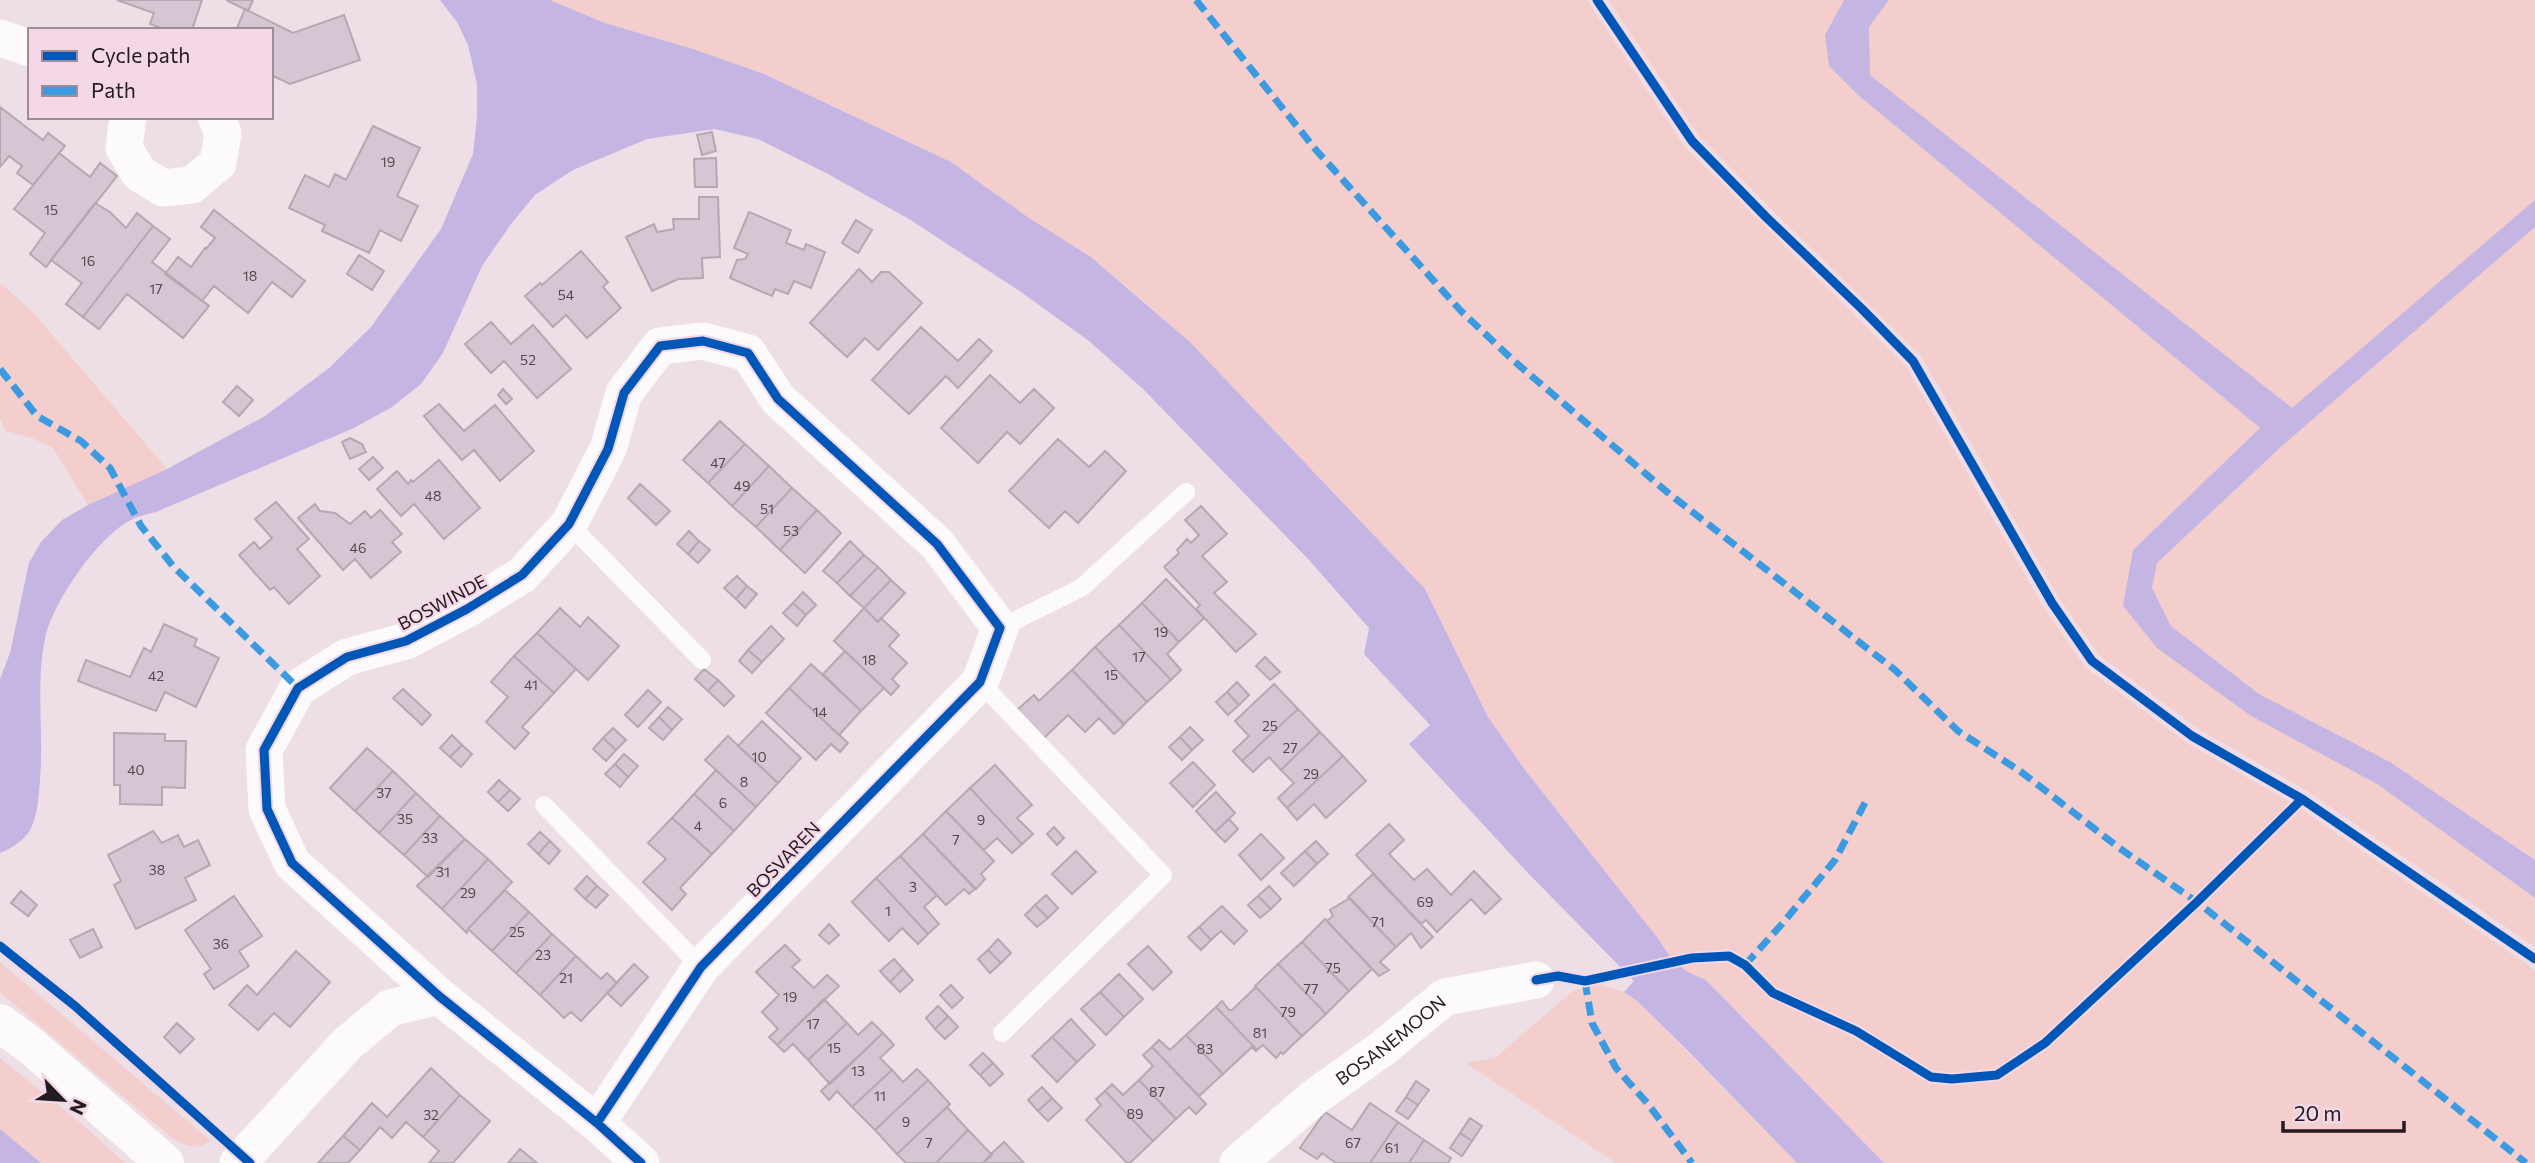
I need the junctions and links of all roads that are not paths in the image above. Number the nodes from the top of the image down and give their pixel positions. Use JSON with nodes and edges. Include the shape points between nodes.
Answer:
{"nodes":[{"id":1,"x":0,"y":38,"type":"edge"},
{"id":2,"x":28,"y":47,"type":"edge"},
{"id":3,"x":128,"y":119,"type":"edge"},
{"id":4,"x":217,"y":119,"type":"edge"},
{"id":5,"x":1186,"y":492,"type":"dead end"},
{"id":6,"x":569,"y":524,"type":"junction"},
{"id":7,"x":1000,"y":628,"type":"junction"},
{"id":8,"x":702,"y":660,"type":"dead end"},
{"id":9,"x":980,"y":682,"type":"junction"},
{"id":10,"x":544,"y":805,"type":"dead end"},
{"id":11,"x":701,"y":967,"type":"junction"},
{"id":12,"x":1536,"y":980,"type":"dead end"},
{"id":13,"x":439,"y":996,"type":"junction"},
{"id":14,"x":0,"y":1023,"type":"edge"},
{"id":15,"x":1002,"y":1034,"type":"dead end"},
{"id":16,"x":597,"y":1123,"type":"junction"},
{"id":17,"x":165,"y":1163,"type":"edge"},
{"id":18,"x":238,"y":1163,"type":"edge"},
{"id":19,"x":641,"y":1163,"type":"edge"},
{"id":20,"x":1238,"y":1163,"type":"edge"}],
"edges":[{"from":1,"to":2,"type":"street"},
{"from":3,"to":4,"type":"street","via":[[124,148],[139,173],[163,188],[192,185],[218,163],[223,132]]},
{"from":5,"to":7,"type":"lane","via":[[1081,588]]},
{"from":6,"to":7,"type":"street","name":"BOSWINDE","via":[[608,449],[624,393],[660,346],[703,341],[748,353],[778,399],[937,544]]},
{"from":6,"to":8,"type":"lane"},
{"from":6,"to":13,"type":"street","name":"BOSWINDE","via":[[522,575],[467,610],[406,641],[347,657],[298,688],[264,750],[267,809],[292,863]]},
{"from":7,"to":9,"type":"street","name":"BOSVAREN"},
{"from":9,"to":11,"type":"street","name":"BOSVAREN"},
{"from":9,"to":15,"type":"lane","via":[[1163,875]]},
{"from":10,"to":11,"type":"lane"},
{"from":11,"to":16,"type":"street","name":"BOSVAREN"},
{"from":12,"to":20,"type":"street","name":"BOSANEMOON","via":[[1445,997]]},
{"from":13,"to":16,"type":"street","name":"BOSWINDE"},
{"from":13,"to":18,"type":"street","via":[[390,1009],[358,1035]]},
{"from":14,"to":17,"type":"street"},
{"from":16,"to":19,"type":"street","name":"BOSWINDE"}]}
